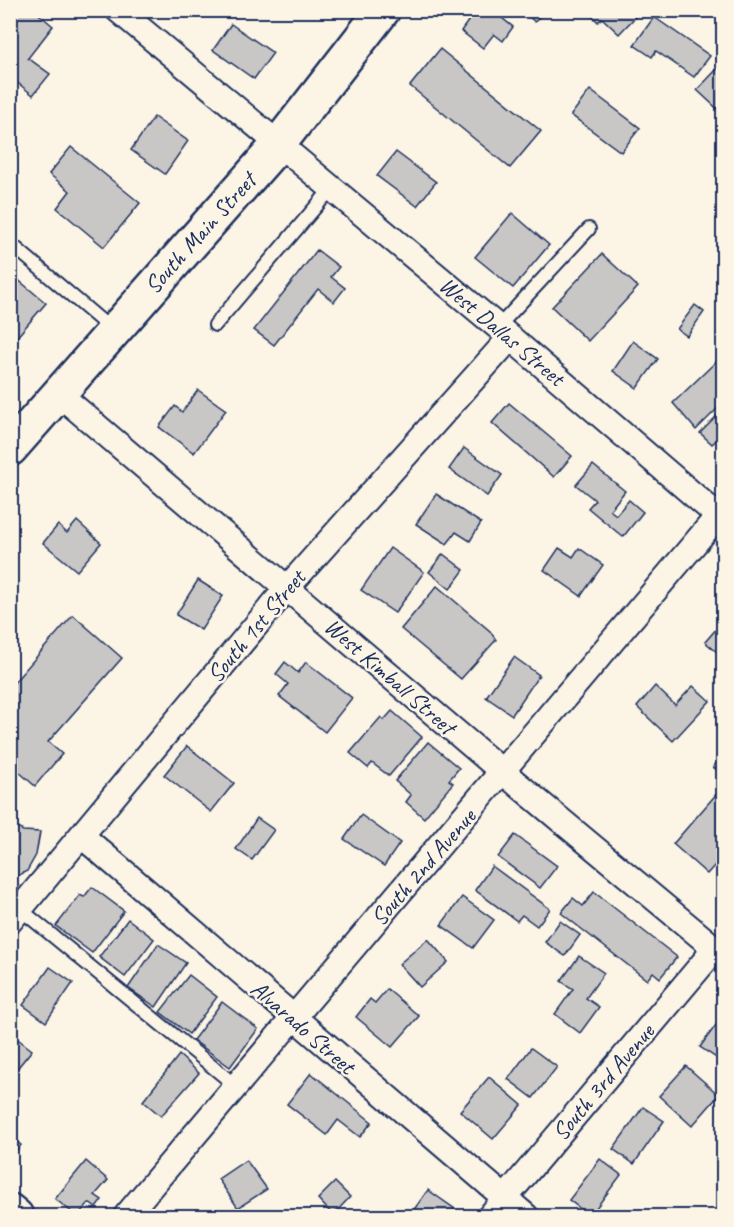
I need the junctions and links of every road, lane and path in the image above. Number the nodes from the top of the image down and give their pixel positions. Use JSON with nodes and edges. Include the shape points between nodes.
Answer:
{"nodes":[{"id":1,"x":118,"y":10,"type":"edge"},
{"id":2,"x":383,"y":10,"type":"edge"},
{"id":3,"x":278,"y":145,"type":"junction"},
{"id":4,"x":331,"y":189,"type":"junction"},
{"id":5,"x":589,"y":229,"type":"dead end"},
{"id":6,"x":10,"y":243,"type":"edge"},
{"id":7,"x":215,"y":325,"type":"dead end"},
{"id":8,"x":113,"y":331,"type":"junction"},
{"id":9,"x":504,"y":333,"type":"junction"},
{"id":10,"x":59,"y":394,"type":"junction"},
{"id":11,"x":10,"y":449,"type":"edge"},
{"id":12,"x":721,"y":518,"type":"edge"},
{"id":13,"x":287,"y":588,"type":"junction"},
{"id":14,"x":504,"y":773,"type":"junction"},
{"id":15,"x":82,"y":836,"type":"junction"},
{"id":16,"x":15,"y":915,"type":"edge"},
{"id":17,"x":719,"y":952,"type":"edge"},
{"id":18,"x":292,"y":1018,"type":"junction"},
{"id":19,"x":236,"y":1086,"type":"junction"},
{"id":20,"x":497,"y":1208,"type":"edge"},
{"id":21,"x":10,"y":1211,"type":"edge"},
{"id":22,"x":16,"y":1216,"type":"edge"},
{"id":23,"x":126,"y":1216,"type":"edge"},
{"id":24,"x":526,"y":1216,"type":"edge"}],
"edges":[{"from":1,"to":3,"type":"street","name":"West Dallas Street"},
{"from":2,"to":3,"type":"main road","name":"South Main Street"},
{"from":3,"to":4,"type":"street","name":"West Dallas Street"},
{"from":3,"to":8,"type":"main road","name":"South Main Street"},
{"from":4,"to":7,"type":"lane"},
{"from":4,"to":9,"type":"street","name":"West Dallas Street"},
{"from":5,"to":9,"type":"lane"},
{"from":6,"to":8,"type":"lane"},
{"from":8,"to":10,"type":"main road","name":"South Main Street"},
{"from":9,"to":12,"type":"street","name":"West Dallas Street"},
{"from":9,"to":13,"type":"street","name":"South 1st Street"},
{"from":10,"to":11,"type":"main road","name":"South Main Street"},
{"from":10,"to":13,"type":"street","name":"West Kimball Street"},
{"from":12,"to":14,"type":"street","name":"South 2nd Avenue"},
{"from":13,"to":14,"type":"street","name":"West Kimball Street"},
{"from":13,"to":15,"type":"street","name":"South 1st Street"},
{"from":14,"to":17,"type":"street","name":"West Kimball Street"},
{"from":14,"to":18,"type":"street","name":"South 2nd Avenue"},
{"from":15,"to":16,"type":"street","name":"South 1st Street"},
{"from":15,"to":18,"type":"street","name":"Alvarado Street"},
{"from":16,"to":19,"type":"lane"},
{"from":17,"to":20,"type":"street","name":"South 3rd Avenue"},
{"from":18,"to":19,"type":"street","name":"South 2nd Avenue"},
{"from":18,"to":20,"type":"street","name":"Alvarado Street"},
{"from":19,"to":23,"type":"street","name":"South 2nd Avenue"},
{"from":20,"to":24,"type":"street","name":"Alvarado Street"},
{"from":21,"to":22,"type":"main road"}]}
